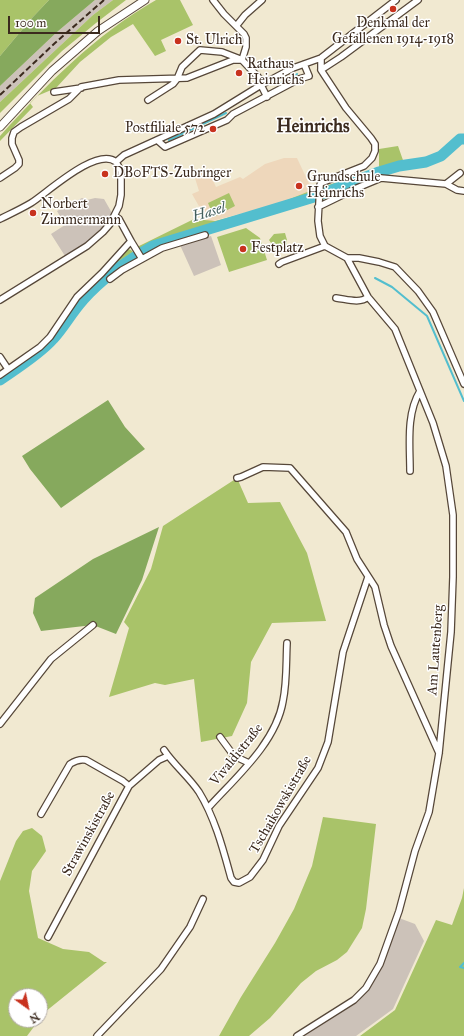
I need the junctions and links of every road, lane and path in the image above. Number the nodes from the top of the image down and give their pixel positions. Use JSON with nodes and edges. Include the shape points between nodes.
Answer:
{"nodes":[{"id":1,"x":145,"y":0,"type":"edge"},
{"id":2,"x":213,"y":0,"type":"edge"},
{"id":3,"x":262,"y":0,"type":"edge"},
{"id":4,"x":396,"y":0,"type":"edge"},
{"id":5,"x":418,"y":0,"type":"edge"},
{"id":6,"x":237,"y":25,"type":"junction"},
{"id":7,"x":322,"y":58,"type":"junction"},
{"id":8,"x":242,"y":60,"type":"junction"},
{"id":9,"x":304,"y":64,"type":"junction"},
{"id":10,"x":321,"y":70,"type":"junction"},
{"id":11,"x":177,"y":79,"type":"junction"},
{"id":12,"x":261,"y":85,"type":"junction"},
{"id":13,"x":81,"y":88,"type":"junction"},
{"id":14,"x":54,"y":92,"type":"dead end"},
{"id":15,"x":266,"y":96,"type":"junction"},
{"id":16,"x":148,"y":100,"type":"dead end"},
{"id":17,"x":229,"y":106,"type":"junction"},
{"id":18,"x":233,"y":114,"type":"junction"},
{"id":19,"x":0,"y":127,"type":"edge"},
{"id":20,"x":198,"y":127,"type":"junction"},
{"id":21,"x":157,"y":140,"type":"junction"},
{"id":22,"x":116,"y":162,"type":"junction"},
{"id":23,"x":460,"y":173,"type":"dead end"},
{"id":24,"x":0,"y":178,"type":"edge"},
{"id":25,"x":446,"y":184,"type":"junction"},
{"id":26,"x":464,"y":191,"type":"edge"},
{"id":27,"x":318,"y":204,"type":"junction"},
{"id":28,"x":114,"y":216,"type":"junction"},
{"id":29,"x":0,"y":219,"type":"edge"},
{"id":30,"x":205,"y":235,"type":"dead end"},
{"id":31,"x":131,"y":241,"type":"junction"},
{"id":32,"x":325,"y":246,"type":"junction"},
{"id":33,"x":347,"y":258,"type":"junction"},
{"id":34,"x":142,"y":259,"type":"junction"},
{"id":35,"x":279,"y":264,"type":"dead end"},
{"id":36,"x":110,"y":279,"type":"dead end"},
{"id":37,"x":368,"y":297,"type":"junction"},
{"id":38,"x":336,"y":298,"type":"dead end"},
{"id":39,"x":0,"y":300,"type":"edge"},
{"id":40,"x":0,"y":357,"type":"edge"},
{"id":41,"x":8,"y":369,"type":"junction"},
{"id":42,"x":0,"y":375,"type":"edge"},
{"id":43,"x":464,"y":384,"type":"edge"},
{"id":44,"x":420,"y":391,"type":"junction"},
{"id":45,"x":410,"y":471,"type":"dead end"},
{"id":46,"x":237,"y":478,"type":"dead end"},
{"id":47,"x":368,"y":577,"type":"junction"},
{"id":48,"x":93,"y":625,"type":"dead end"},
{"id":49,"x":287,"y":643,"type":"dead end"},
{"id":50,"x":0,"y":724,"type":"edge"},
{"id":51,"x":220,"y":738,"type":"dead end"},
{"id":52,"x":164,"y":750,"type":"dead end"},
{"id":53,"x":440,"y":753,"type":"junction"},
{"id":54,"x":168,"y":756,"type":"junction"},
{"id":55,"x":249,"y":763,"type":"junction"},
{"id":56,"x":130,"y":786,"type":"junction"},
{"id":57,"x":208,"y":808,"type":"junction"},
{"id":58,"x":41,"y":814,"type":"dead end"},
{"id":59,"x":203,"y":899,"type":"dead end"},
{"id":60,"x":48,"y":937,"type":"dead end"},
{"id":61,"x":96,"y":1036,"type":"edge"},
{"id":62,"x":297,"y":1036,"type":"edge"}],
"edges":[{"from":1,"to":19,"type":"main road","via":[[98,31],[52,71]]},
{"from":2,"to":6,"type":"street","via":[[231,22]]},
{"from":3,"to":6,"type":"street"},
{"from":4,"to":7,"type":"street"},
{"from":5,"to":10,"type":"street"},
{"from":6,"to":8,"type":"street","via":[[246,38]]},
{"from":7,"to":9,"type":"street"},
{"from":7,"to":10,"type":"street"},
{"from":8,"to":11,"type":"street","via":[[233,60],[187,78]]},
{"from":8,"to":11,"type":"street","via":[[222,52],[200,50],[182,67]]},
{"from":8,"to":12,"type":"street","via":[[260,79]]},
{"from":9,"to":12,"type":"street"},
{"from":9,"to":15,"type":"street","via":[[309,76]]},
{"from":10,"to":27,"type":"street","via":[[346,108],[371,138],[375,144],[375,151],[364,166],[323,181],[320,185]]},
{"from":11,"to":13,"type":"street","via":[[119,80]]},
{"from":11,"to":16,"type":"street"},
{"from":12,"to":15,"type":"street"},
{"from":12,"to":17,"type":"street"},
{"from":13,"to":14,"type":"street"},
{"from":13,"to":24,"type":"street","via":[[69,99],[14,132],[12,144],[19,164]]},
{"from":15,"to":18,"type":"street"},
{"from":17,"to":18,"type":"street"},
{"from":17,"to":20,"type":"street"},
{"from":18,"to":20,"type":"street","via":[[227,120]]},
{"from":20,"to":21,"type":"street"},
{"from":20,"to":21,"type":"street","via":[[165,147]]},
{"from":21,"to":22,"type":"street","via":[[124,155]]},
{"from":22,"to":28,"type":"street","via":[[121,171],[121,195]]},
{"from":22,"to":29,"type":"street","via":[[114,159],[108,159],[86,165],[72,172],[30,204]]},
{"from":23,"to":25,"type":"street"},
{"from":25,"to":26,"type":"street"},
{"from":25,"to":27,"type":"street","via":[[381,178]]},
{"from":27,"to":32,"type":"street","via":[[320,236]]},
{"from":28,"to":31,"type":"street","via":[[119,219]]},
{"from":28,"to":39,"type":"street","via":[[103,232],[87,246]]},
{"from":30,"to":34,"type":"street","via":[[162,248]]},
{"from":31,"to":34,"type":"street"},
{"from":31,"to":41,"type":"street","via":[[77,297],[50,338]]},
{"from":32,"to":33,"type":"street"},
{"from":32,"to":35,"type":"street"},
{"from":33,"to":37,"type":"street","name":"Am Lautenberg"},
{"from":33,"to":43,"type":"street","via":[[359,258],[395,267],[418,291],[433,312]]},
{"from":34,"to":36,"type":"street"},
{"from":37,"to":38,"type":"street","via":[[357,301]]},
{"from":37,"to":44,"type":"street","name":"Am Lautenberg","via":[[395,329]]},
{"from":40,"to":41,"type":"street"},
{"from":41,"to":42,"type":"street"},
{"from":44,"to":45,"type":"street","via":[[410,423]]},
{"from":44,"to":53,"type":"street","name":"Am Lautenberg","via":[[446,466],[453,516],[450,632]]},
{"from":46,"to":47,"type":"street","via":[[263,467],[290,468],[346,532]]},
{"from":47,"to":53,"type":"street","via":[[375,587],[390,646]]},
{"from":47,"to":57,"type":"street","name":"Tschaikowskistraße","via":[[343,652],[328,742],[318,768],[280,826],[263,860],[250,877],[239,883],[231,878]]},
{"from":48,"to":50,"type":"street","via":[[51,660]]},
{"from":49,"to":55,"type":"street","name":"Vivaldistraße","via":[[283,703],[269,738]]},
{"from":51,"to":55,"type":"street","via":[[234,756]]},
{"from":52,"to":54,"type":"street","name":"Tschaikowskistraße"},
{"from":53,"to":62,"type":"street","name":"Am Lautenberg","via":[[428,812],[399,911],[380,964],[366,988],[354,1000]]},
{"from":54,"to":56,"type":"street","name":"Strawinskistraße","via":[[159,760]]},
{"from":54,"to":57,"type":"street","name":"Tschaikowskistraße","via":[[198,791]]},
{"from":55,"to":57,"type":"street","name":"Vivaldistraße"},
{"from":56,"to":58,"type":"street","via":[[80,759],[70,764]]},
{"from":56,"to":60,"type":"street","name":"Strawinskistraße"},
{"from":59,"to":61,"type":"street","via":[[190,927],[161,969]]}]}
